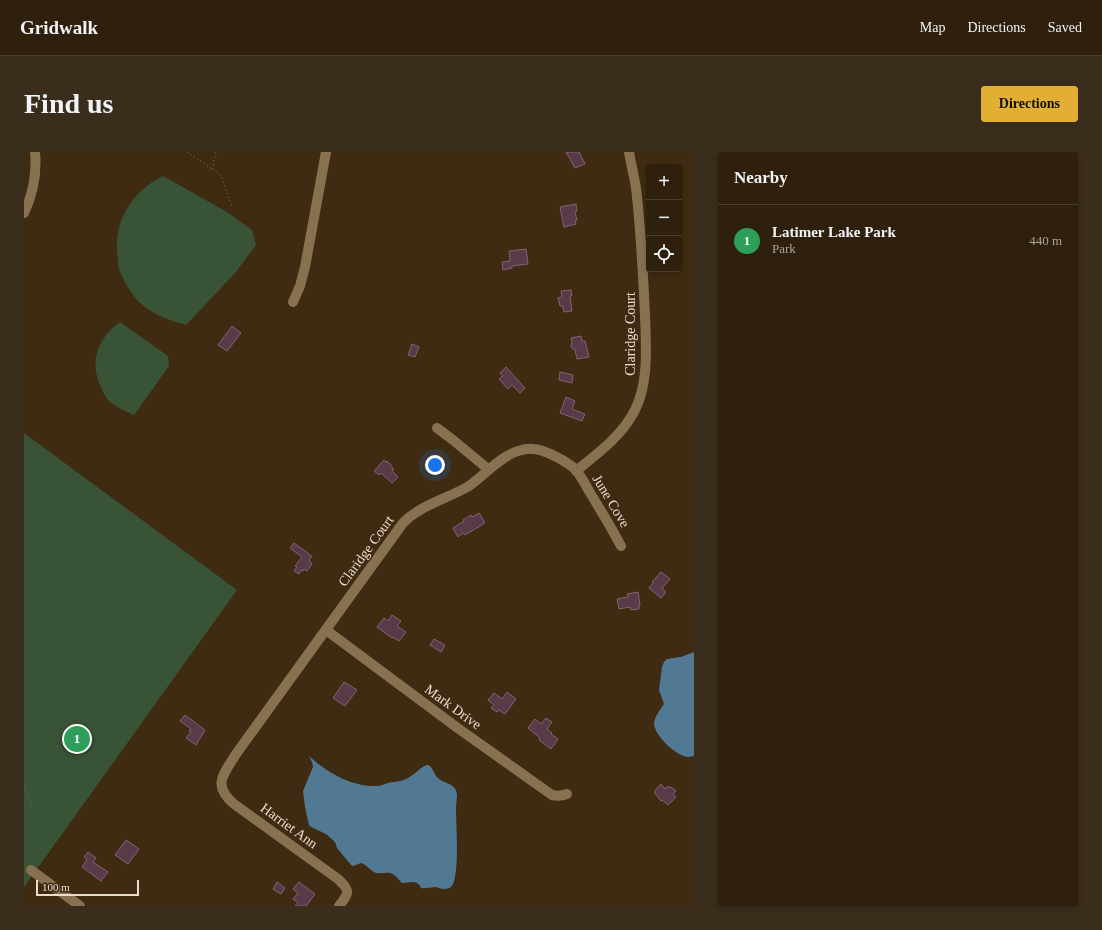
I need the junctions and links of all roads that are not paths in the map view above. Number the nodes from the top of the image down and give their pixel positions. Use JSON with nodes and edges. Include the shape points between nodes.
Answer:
{"nodes":[{"id":1,"x":35,"y":152,"type":"edge"},
{"id":2,"x":326,"y":152,"type":"edge"},
{"id":3,"x":629,"y":152,"type":"edge"},
{"id":4,"x":24,"y":213,"type":"edge"},
{"id":5,"x":293,"y":302,"type":"dead end"},
{"id":6,"x":438,"y":428,"type":"dead end"},
{"id":7,"x":488,"y":469,"type":"junction"},
{"id":8,"x":576,"y":470,"type":"junction"},
{"id":9,"x":621,"y":546,"type":"dead end"},
{"id":10,"x":326,"y":630,"type":"junction"},
{"id":11,"x":222,"y":788,"type":"joint"},
{"id":12,"x":567,"y":794,"type":"dead end"},
{"id":13,"x":31,"y":870,"type":"dead end"},
{"id":14,"x":80,"y":906,"type":"edge"},
{"id":15,"x":339,"y":906,"type":"edge"}],
"edges":[{"from":1,"to":4,"type":"street","via":[[35,179]]},
{"from":2,"to":5,"type":"street","via":[[303,274]]},
{"from":3,"to":8,"type":"street","name":"Claridge Court","via":[[636,192],[643,266],[644,382],[634,412],[617,436]]},
{"from":6,"to":7,"type":"street"},
{"from":7,"to":8,"type":"street","name":"Claridge Court","via":[[509,455],[532,448],[548,453]]},
{"from":7,"to":10,"type":"street","name":"Claridge Court","via":[[466,487],[407,519]]},
{"from":8,"to":9,"type":"street","name":"June Cove"},
{"from":10,"to":11,"type":"street","name":"Claridge Court","via":[[236,754],[224,773]]},
{"from":10,"to":12,"type":"street","name":"Mark Drive","via":[[552,795]]},
{"from":11,"to":15,"type":"street","name":"Harriet Ann","via":[[234,804],[344,884],[348,890]]},
{"from":13,"to":14,"type":"street"}]}
